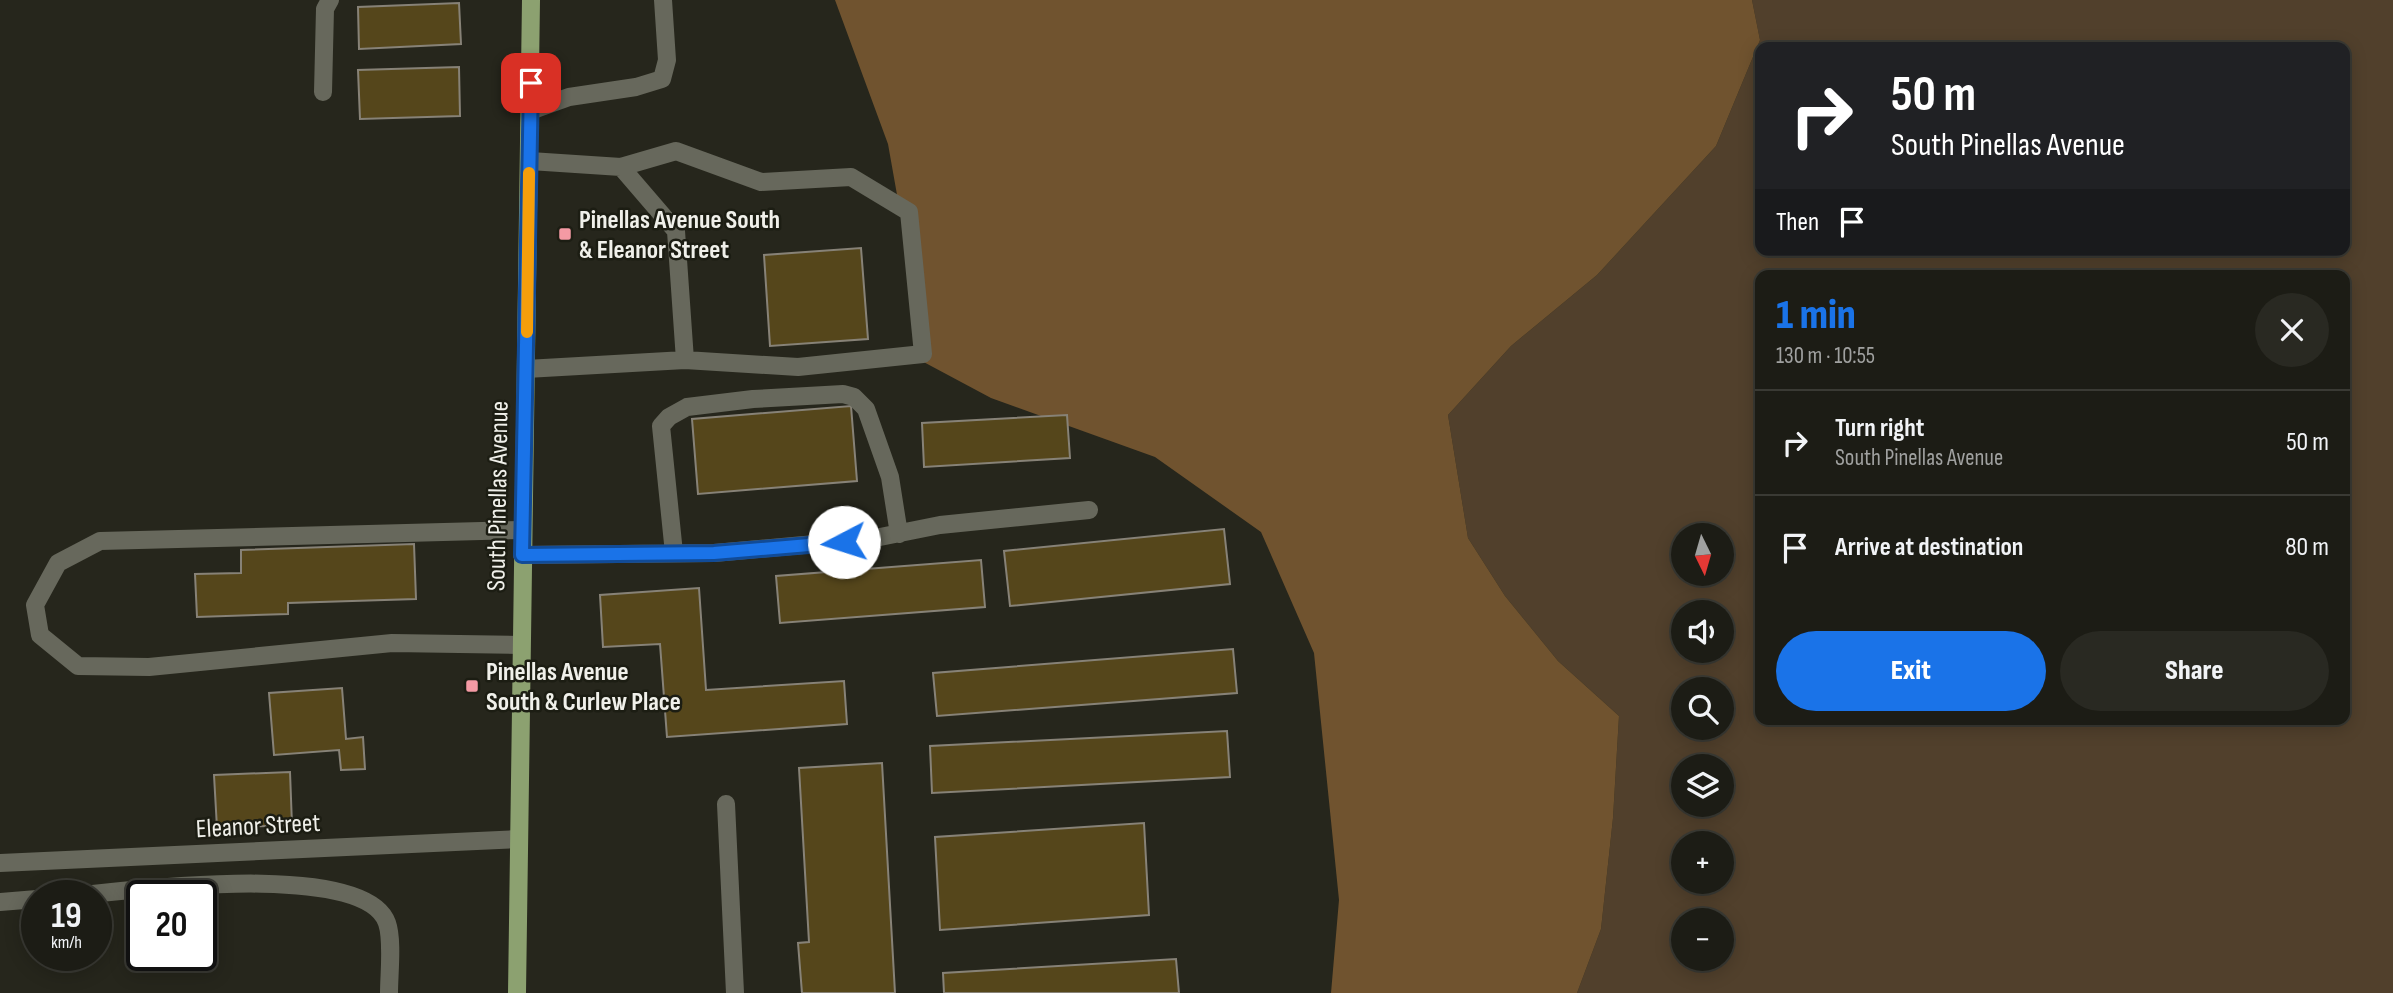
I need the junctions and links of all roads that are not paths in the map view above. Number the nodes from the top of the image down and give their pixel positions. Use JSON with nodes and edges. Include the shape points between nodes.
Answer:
{"nodes":[{"id":1,"x":330,"y":0,"type":"edge"},
{"id":2,"x":531,"y":0,"type":"edge"},
{"id":3,"x":663,"y":0,"type":"edge"},
{"id":4,"x":323,"y":92,"type":"dead end"},
{"id":5,"x":530,"y":111,"type":"junction"},
{"id":6,"x":530,"y":161,"type":"junction"},
{"id":7,"x":621,"y":167,"type":"junction"},
{"id":8,"x":685,"y":360,"type":"junction"},
{"id":9,"x":526,"y":369,"type":"junction"},
{"id":10,"x":1089,"y":510,"type":"dead end"},
{"id":11,"x":522,"y":530,"type":"junction"},
{"id":12,"x":899,"y":534,"type":"junction"},
{"id":13,"x":674,"y":553,"type":"junction"},
{"id":14,"x":522,"y":555,"type":"junction"},
{"id":15,"x":520,"y":645,"type":"junction"},
{"id":16,"x":726,"y":804,"type":"dead end"},
{"id":17,"x":519,"y":839,"type":"junction"},
{"id":18,"x":0,"y":863,"type":"edge"},
{"id":19,"x":112,"y":893,"type":"edge"},
{"id":20,"x":21,"y":900,"type":"edge"},
{"id":21,"x":0,"y":902,"type":"edge"},
{"id":22,"x":389,"y":993,"type":"edge"},
{"id":23,"x":517,"y":993,"type":"edge"},
{"id":24,"x":735,"y":993,"type":"edge"}],
"edges":[{"from":1,"to":4,"type":"lane","via":[[325,9]]},
{"from":2,"to":5,"type":"main road","name":"South Pinellas Avenue"},
{"from":3,"to":5,"type":"lane","via":[[667,60],[663,79],[569,97]]},
{"from":5,"to":6,"type":"main road","name":"South Pinellas Avenue"},
{"from":6,"to":7,"type":"lane"},
{"from":6,"to":9,"type":"main road","name":"South Pinellas Avenue"},
{"from":7,"to":8,"type":"lane","via":[[676,230]]},
{"from":7,"to":8,"type":"lane","via":[[676,151],[761,183],[851,177],[909,212],[923,354],[798,367]]},
{"from":8,"to":9,"type":"lane"},
{"from":9,"to":11,"type":"main road","name":"South Pinellas Avenue"},
{"from":10,"to":12,"type":"lane","via":[[940,525]]},
{"from":11,"to":14,"type":"main road","name":"South Pinellas Avenue"},
{"from":11,"to":15,"type":"lane","via":[[100,541],[58,563],[34,605],[40,635],[78,666],[149,667],[392,643]]},
{"from":12,"to":13,"type":"lane"},
{"from":12,"to":13,"type":"lane","via":[[880,444],[866,409],[854,397],[753,400],[687,407],[662,426]]},
{"from":13,"to":14,"type":"lane"},
{"from":14,"to":15,"type":"main road","name":"South Pinellas Avenue"},
{"from":15,"to":17,"type":"main road","name":"South Pinellas Avenue"},
{"from":16,"to":24,"type":"lane"},
{"from":17,"to":18,"type":"lane","name":"Eleanor Street"},
{"from":17,"to":23,"type":"main road","name":"South Pinellas Avenue"},
{"from":19,"to":22,"type":"lane","via":[[261,882],[359,898],[371,903],[387,922]]},
{"from":20,"to":21,"type":"lane"}]}
